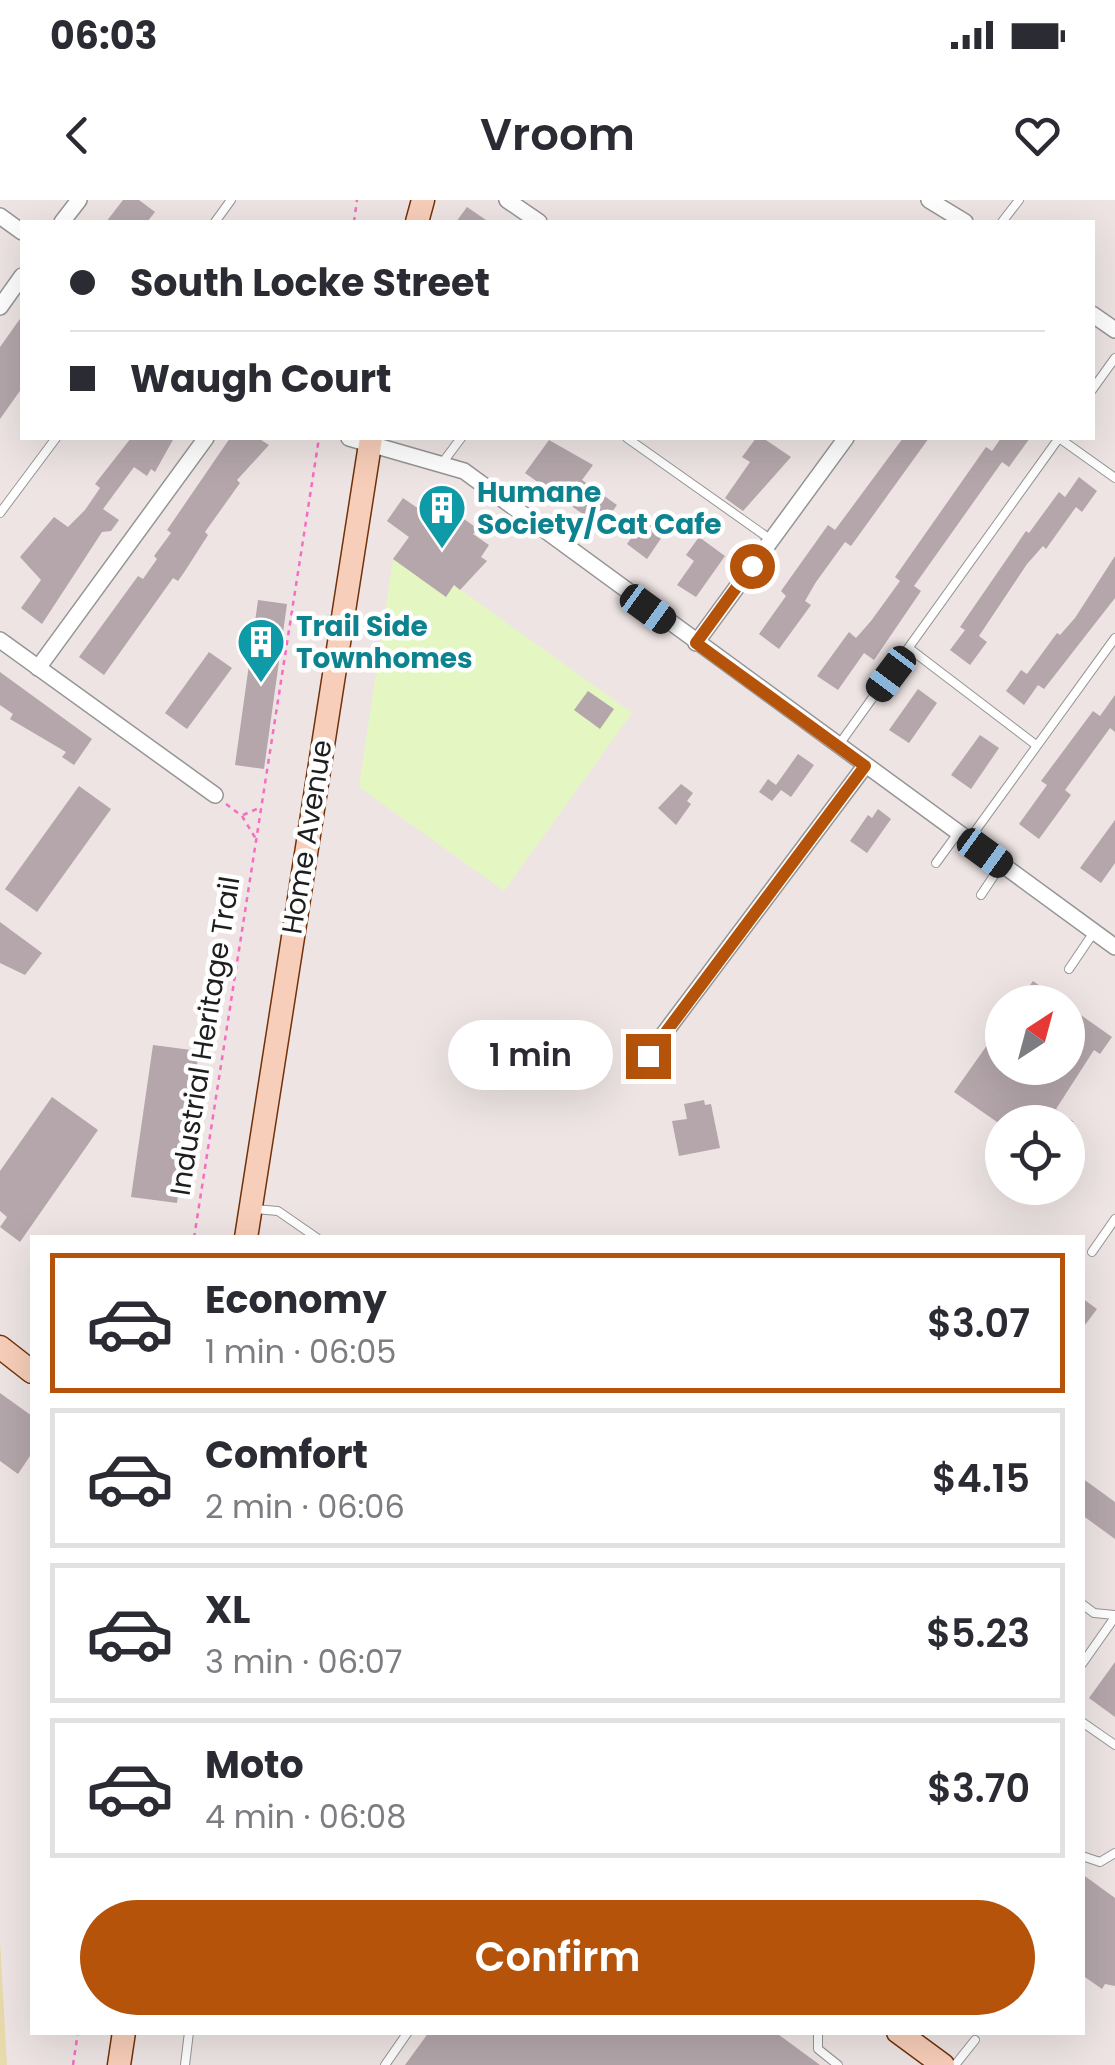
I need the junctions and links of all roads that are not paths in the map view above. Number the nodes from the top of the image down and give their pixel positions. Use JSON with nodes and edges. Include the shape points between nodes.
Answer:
{"nodes":[{"id":1,"x":507,"y":200,"type":"edge"},
{"id":2,"x":929,"y":200,"type":"edge"},
{"id":3,"x":1019,"y":200,"type":"edge"},
{"id":4,"x":535,"y":220,"type":"edge"},
{"id":5,"x":961,"y":220,"type":"edge"},
{"id":6,"x":1004,"y":220,"type":"edge"},
{"id":7,"x":20,"y":279,"type":"edge"},
{"id":8,"x":0,"y":307,"type":"edge"},
{"id":9,"x":1115,"y":358,"type":"edge"},
{"id":10,"x":1095,"y":386,"type":"edge"},
{"id":11,"x":55,"y":440,"type":"edge"},
{"id":12,"x":205,"y":440,"type":"edge"},
{"id":13,"x":363,"y":440,"type":"edge"},
{"id":14,"x":460,"y":440,"type":"edge"},
{"id":15,"x":630,"y":440,"type":"edge"},
{"id":16,"x":841,"y":440,"type":"edge"},
{"id":17,"x":1058,"y":440,"type":"edge"},
{"id":18,"x":1062,"y":440,"type":"edge"},
{"id":19,"x":444,"y":462,"type":"junction"},
{"id":20,"x":1115,"y":478,"type":"edge"},
{"id":21,"x":0,"y":513,"type":"edge"},
{"id":22,"x":770,"y":540,"type":"junction"},
{"id":23,"x":1115,"y":638,"type":"edge"},
{"id":24,"x":0,"y":640,"type":"edge"},
{"id":25,"x":696,"y":643,"type":"junction"},
{"id":26,"x":910,"y":649,"type":"junction"},
{"id":27,"x":38,"y":668,"type":"junction"},
{"id":28,"x":1036,"y":744,"type":"junction"},
{"id":29,"x":838,"y":746,"type":"junction"},
{"id":30,"x":865,"y":766,"type":"junction"},
{"id":31,"x":215,"y":795,"type":"road end"},
{"id":32,"x":963,"y":837,"type":"junction"},
{"id":33,"x":936,"y":863,"type":"dead end"},
{"id":34,"x":1001,"y":865,"type":"junction"},
{"id":35,"x":980,"y":895,"type":"dead end"},
{"id":36,"x":1094,"y":932,"type":"junction"},
{"id":37,"x":1113,"y":941,"type":"edge"},
{"id":38,"x":1068,"y":969,"type":"dead end"},
{"id":39,"x":648,"y":1056,"type":"dead end"},
{"id":40,"x":251,"y":1209,"type":"junction"},
{"id":41,"x":1115,"y":1220,"type":"edge"},
{"id":42,"x":247,"y":1235,"type":"edge"},
{"id":43,"x":313,"y":1235,"type":"edge"},
{"id":44,"x":1092,"y":1252,"type":"dead end"},
{"id":45,"x":0,"y":1348,"type":"edge"},
{"id":46,"x":30,"y":1370,"type":"edge"},
{"id":47,"x":1085,"y":1606,"type":"edge"},
{"id":48,"x":1115,"y":1616,"type":"edge"},
{"id":49,"x":1085,"y":1660,"type":"edge"},
{"id":50,"x":1085,"y":1724,"type":"edge"},
{"id":51,"x":1115,"y":1746,"type":"edge"},
{"id":52,"x":1115,"y":1853,"type":"edge"},
{"id":53,"x":1085,"y":1857,"type":"edge"},
{"id":54,"x":124,"y":2035,"type":"edge"},
{"id":55,"x":189,"y":2035,"type":"edge"},
{"id":56,"x":406,"y":2035,"type":"edge"},
{"id":57,"x":818,"y":2035,"type":"edge"},
{"id":58,"x":902,"y":2035,"type":"edge"},
{"id":59,"x":974,"y":2040,"type":"dead end"},
{"id":60,"x":120,"y":2065,"type":"edge"},
{"id":61,"x":185,"y":2065,"type":"edge"},
{"id":62,"x":385,"y":2065,"type":"edge"},
{"id":63,"x":838,"y":2065,"type":"edge"},
{"id":64,"x":943,"y":2065,"type":"edge"},
{"id":65,"x":956,"y":2065,"type":"edge"}],
"edges":[{"from":1,"to":4,"type":"street"},
{"from":2,"to":5,"type":"street"},
{"from":3,"to":6,"type":"lane"},
{"from":7,"to":8,"type":"street"},
{"from":9,"to":10,"type":"lane"},
{"from":11,"to":21,"type":"lane"},
{"from":12,"to":27,"type":"street"},
{"from":13,"to":19,"type":"street"},
{"from":13,"to":40,"type":"main road","name":"Home Avenue"},
{"from":14,"to":19,"type":"lane"},
{"from":15,"to":22,"type":"lane"},
{"from":16,"to":22,"type":"street"},
{"from":17,"to":26,"type":"lane"},
{"from":18,"to":20,"type":"lane"},
{"from":19,"to":25,"type":"street","via":[[624,584]]},
{"from":22,"to":25,"type":"street"},
{"from":23,"to":28,"type":"lane"},
{"from":24,"to":27,"type":"street"},
{"from":25,"to":29,"type":"street"},
{"from":26,"to":28,"type":"lane"},
{"from":26,"to":29,"type":"lane"},
{"from":27,"to":31,"type":"street"},
{"from":28,"to":32,"type":"lane"},
{"from":29,"to":30,"type":"street"},
{"from":30,"to":32,"type":"street"},
{"from":30,"to":39,"type":"street"},
{"from":32,"to":33,"type":"lane"},
{"from":32,"to":34,"type":"street"},
{"from":34,"to":35,"type":"lane"},
{"from":34,"to":36,"type":"street"},
{"from":36,"to":37,"type":"street"},
{"from":36,"to":38,"type":"lane"},
{"from":40,"to":42,"type":"main road","name":"Home Avenue"},
{"from":40,"to":43,"type":"lane","via":[[278,1211]]},
{"from":41,"to":44,"type":"lane"},
{"from":45,"to":46,"type":"main road"},
{"from":47,"to":48,"type":"lane"},
{"from":48,"to":49,"type":"lane"},
{"from":50,"to":51,"type":"lane"},
{"from":52,"to":53,"type":"lane","via":[[1100,1862]]},
{"from":54,"to":60,"type":"main road"},
{"from":55,"to":61,"type":"lane"},
{"from":56,"to":62,"type":"lane"},
{"from":57,"to":63,"type":"lane","via":[[818,2050]]},
{"from":58,"to":64,"type":"main road"},
{"from":59,"to":65,"type":"lane"}]}
